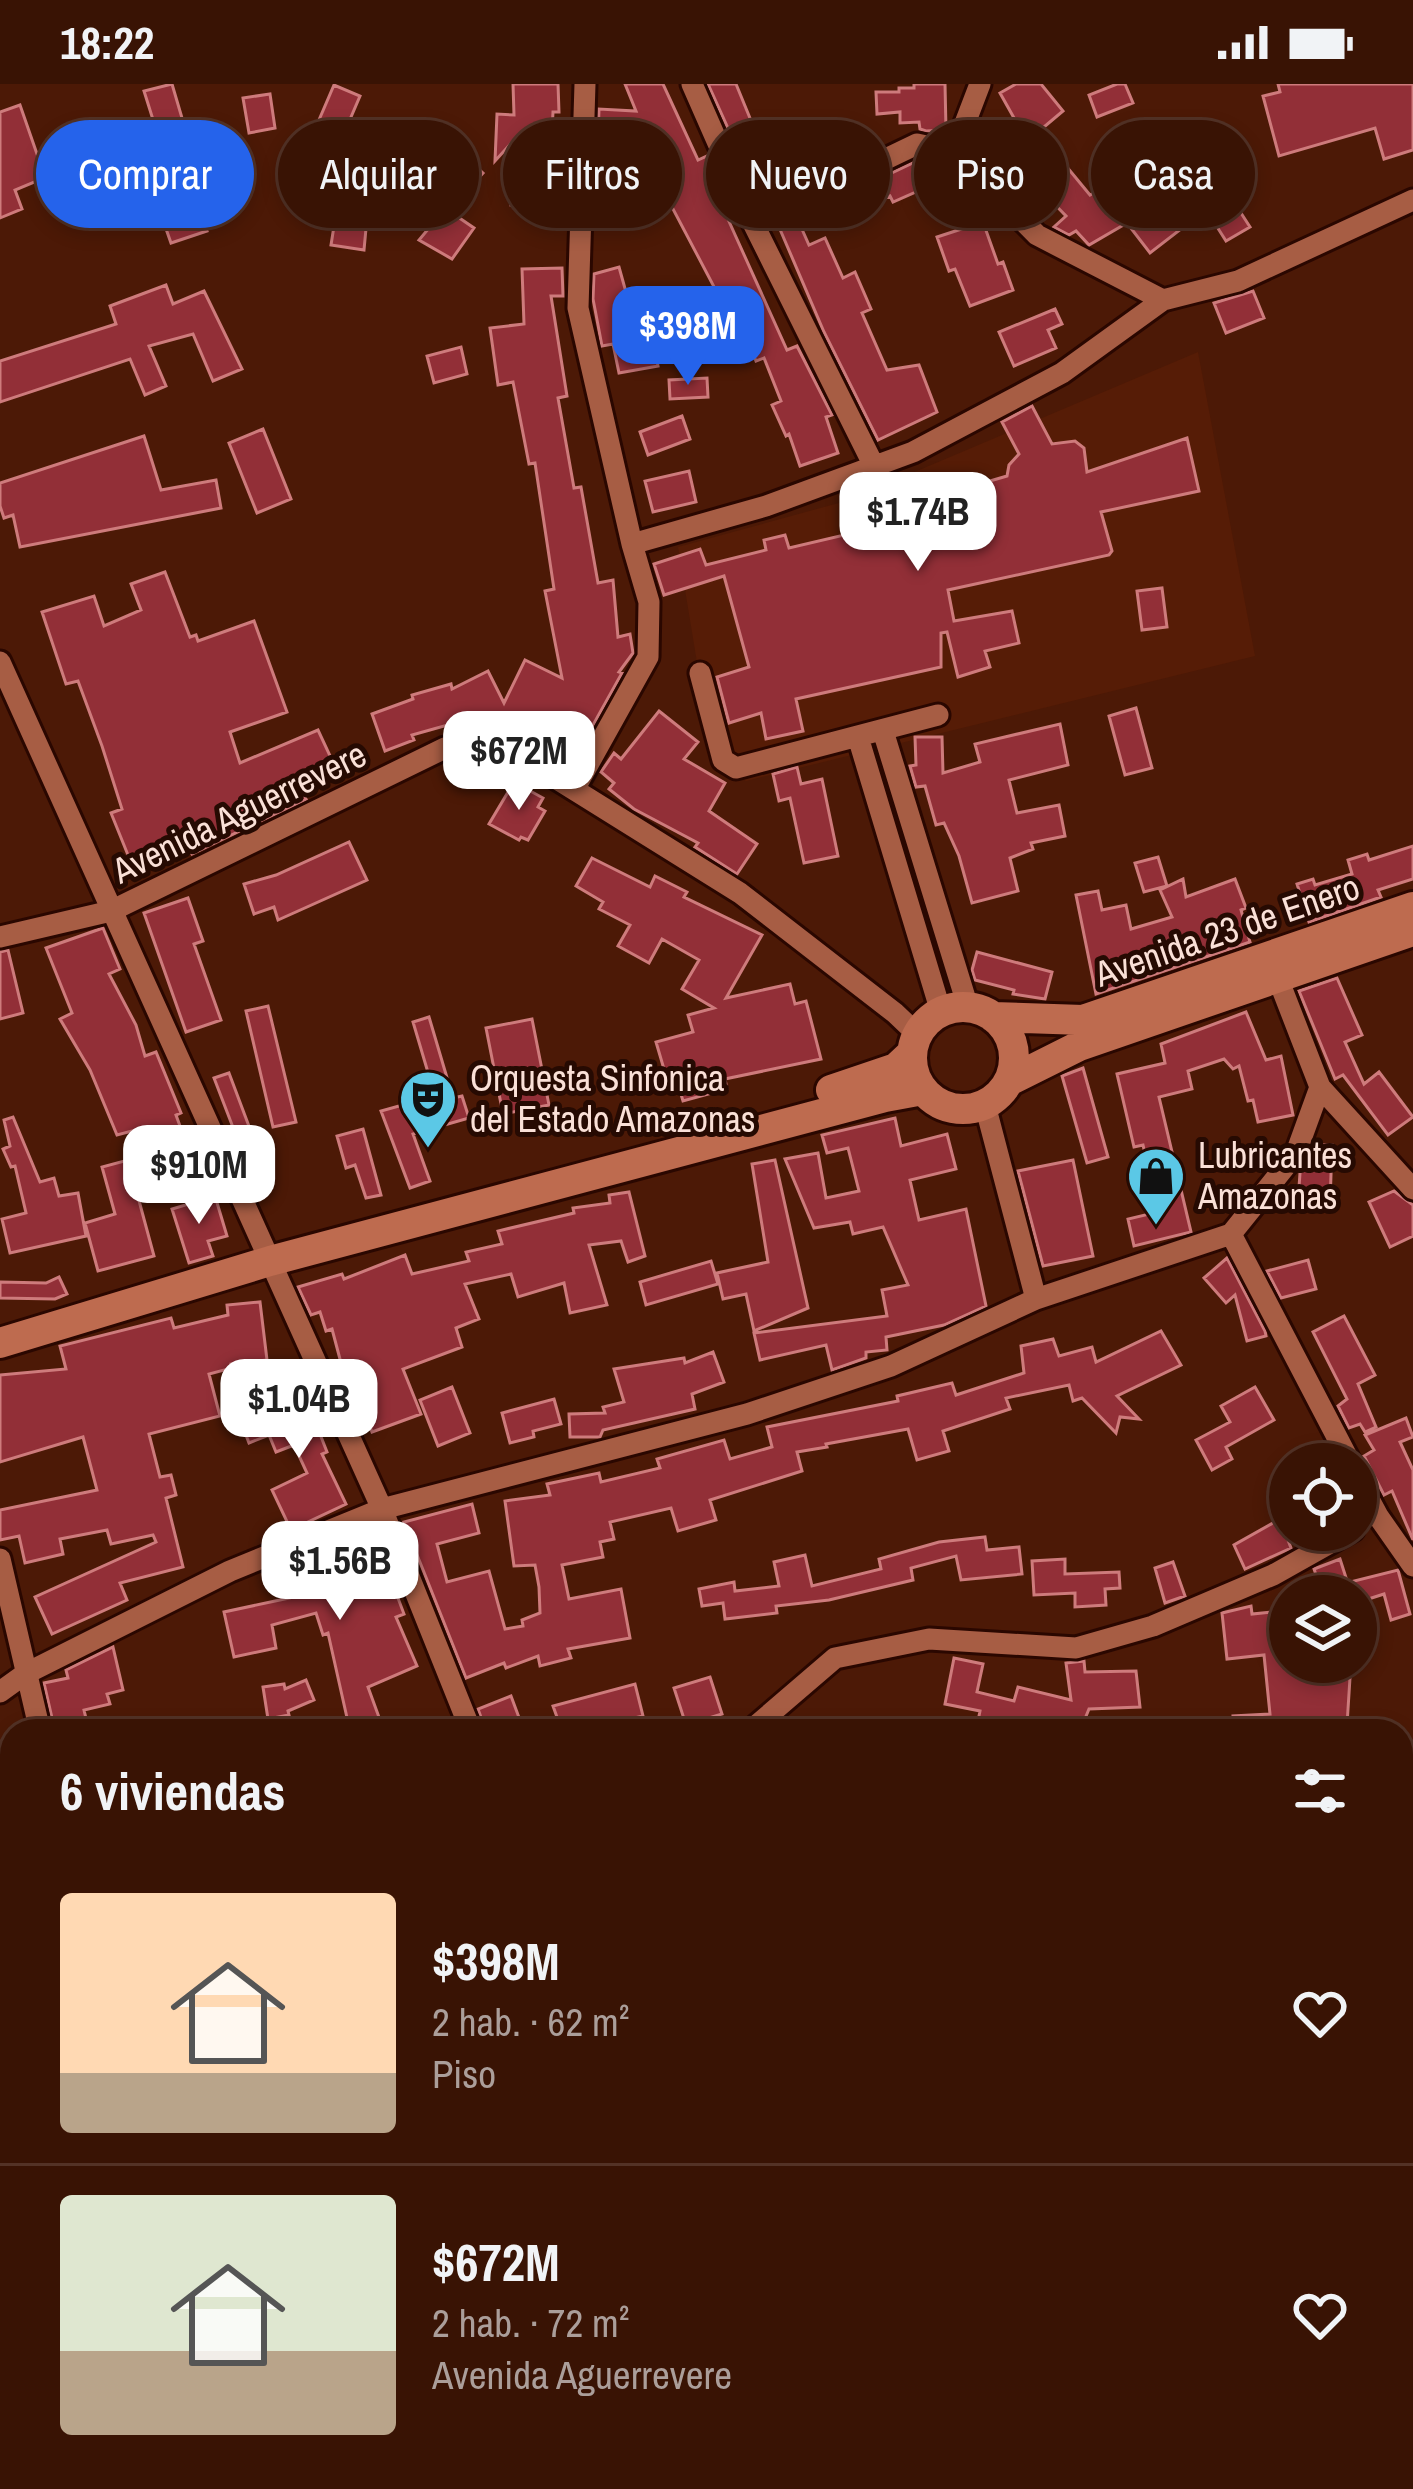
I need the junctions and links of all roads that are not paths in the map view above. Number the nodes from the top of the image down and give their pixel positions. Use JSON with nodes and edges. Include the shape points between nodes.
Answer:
{"nodes":[{"id":1,"x":585,"y":84,"type":"edge"},
{"id":2,"x":692,"y":84,"type":"edge"},
{"id":3,"x":980,"y":84,"type":"edge"},
{"id":4,"x":708,"y":120,"type":"edge"},
{"id":5,"x":966,"y":120,"type":"edge"},
{"id":6,"x":1413,"y":200,"type":"edge"},
{"id":7,"x":755,"y":228,"type":"edge"},
{"id":8,"x":1029,"y":228,"type":"edge"},
{"id":9,"x":1163,"y":300,"type":"junction"},
{"id":10,"x":874,"y":466,"type":"junction"},
{"id":11,"x":632,"y":544,"type":"junction"},
{"id":12,"x":0,"y":662,"type":"edge"},
{"id":13,"x":700,"y":673,"type":"dead end"},
{"id":14,"x":938,"y":715,"type":"dead end"},
{"id":15,"x":883,"y":731,"type":"junction"},
{"id":16,"x":858,"y":737,"type":"junction"},
{"id":17,"x":575,"y":788,"type":"junction"},
{"id":18,"x":1413,"y":907,"type":"edge"},
{"id":19,"x":111,"y":911,"type":"junction"},
{"id":20,"x":1413,"y":931,"type":"edge"},
{"id":21,"x":0,"y":937,"type":"edge"},
{"id":22,"x":1277,"y":976,"type":"junction"},
{"id":23,"x":967,"y":1012,"type":"junction"},
{"id":24,"x":914,"y":1044,"type":"junction"},
{"id":25,"x":1009,"y":1082,"type":"junction"},
{"id":26,"x":1320,"y":1087,"type":"junction"},
{"id":27,"x":922,"y":1090,"type":"junction"},
{"id":28,"x":985,"y":1105,"type":"junction"},
{"id":29,"x":1413,"y":1189,"type":"edge"},
{"id":30,"x":1231,"y":1234,"type":"junction"},
{"id":31,"x":267,"y":1254,"type":"junction"},
{"id":32,"x":1036,"y":1298,"type":"junction"},
{"id":33,"x":0,"y":1326,"type":"edge"},
{"id":34,"x":0,"y":1343,"type":"edge"},
{"id":35,"x":1340,"y":1443,"type":"edge"},
{"id":36,"x":382,"y":1509,"type":"junction"},
{"id":37,"x":1378,"y":1516,"type":"edge"},
{"id":38,"x":1314,"y":1551,"type":"edge"},
{"id":39,"x":0,"y":1558,"type":"edge"},
{"id":40,"x":1413,"y":1566,"type":"edge"},
{"id":41,"x":25,"y":1674,"type":"junction"},
{"id":42,"x":0,"y":1692,"type":"edge"},
{"id":43,"x":37,"y":1719,"type":"edge"},
{"id":44,"x":466,"y":1719,"type":"edge"},
{"id":45,"x":764,"y":1719,"type":"edge"}],
"edges":[{"from":1,"to":11,"type":"street","via":[[578,308]]},
{"from":2,"to":4,"type":"street"},
{"from":3,"to":5,"type":"street"},
{"from":6,"to":9,"type":"street","via":[[1238,281]]},
{"from":7,"to":10,"type":"street"},
{"from":8,"to":9,"type":"street"},
{"from":9,"to":10,"type":"street","via":[[1062,373]]},
{"from":10,"to":11,"type":"street"},
{"from":11,"to":17,"type":"street","via":[[649,602],[648,657]]},
{"from":12,"to":19,"type":"street"},
{"from":13,"to":16,"type":"street","via":[[723,760],[736,768]]},
{"from":14,"to":15,"type":"street"},
{"from":15,"to":16,"type":"street"},
{"from":15,"to":23,"type":"street"},
{"from":16,"to":23,"type":"street"},
{"from":17,"to":19,"type":"street","name":"Avenida Aguerrevere","via":[[517,754],[484,745],[446,748]]},
{"from":17,"to":24,"type":"street","name":"Avenida Aguerrevere","via":[[749,900],[896,1012]]},
{"from":18,"to":23,"type":"main road","name":"Avenida 23 de Enero","via":[[1083,1020]]},
{"from":19,"to":21,"type":"street","name":"Avenida Aguerrevere"},
{"from":19,"to":31,"type":"street"},
{"from":20,"to":22,"type":"main road","name":"Avenida 23 de Enero"},
{"from":22,"to":25,"type":"main road","name":"Avenida 23 de Enero","via":[[1079,1046]]},
{"from":22,"to":26,"type":"street"},
{"from":23,"to":24,"type":"main road"},
{"from":23,"to":25,"type":"main road","via":[[1004,1027],[1014,1053]]},
{"from":24,"to":27,"type":"main road"},
{"from":24,"to":31,"type":"main road","via":[[896,1069],[860,1082]]},
{"from":25,"to":28,"type":"main road","name":"Avenida 23 de Enero"},
{"from":26,"to":29,"type":"street"},
{"from":26,"to":30,"type":"street","via":[[1296,1153]]},
{"from":27,"to":28,"type":"main road","via":[[951,1108]]},
{"from":27,"to":31,"type":"main road"},
{"from":28,"to":32,"type":"street"},
{"from":30,"to":32,"type":"street"},
{"from":30,"to":35,"type":"street"},
{"from":31,"to":33,"type":"main road"},
{"from":31,"to":34,"type":"main road"},
{"from":31,"to":36,"type":"street"},
{"from":32,"to":36,"type":"street","via":[[891,1366],[768,1407]]},
{"from":36,"to":41,"type":"street","via":[[230,1571]]},
{"from":36,"to":44,"type":"street"},
{"from":37,"to":40,"type":"street"},
{"from":38,"to":45,"type":"street","via":[[1153,1626],[1076,1648],[929,1639],[835,1658]]},
{"from":39,"to":41,"type":"street"},
{"from":41,"to":42,"type":"street"},
{"from":41,"to":43,"type":"street"}]}
